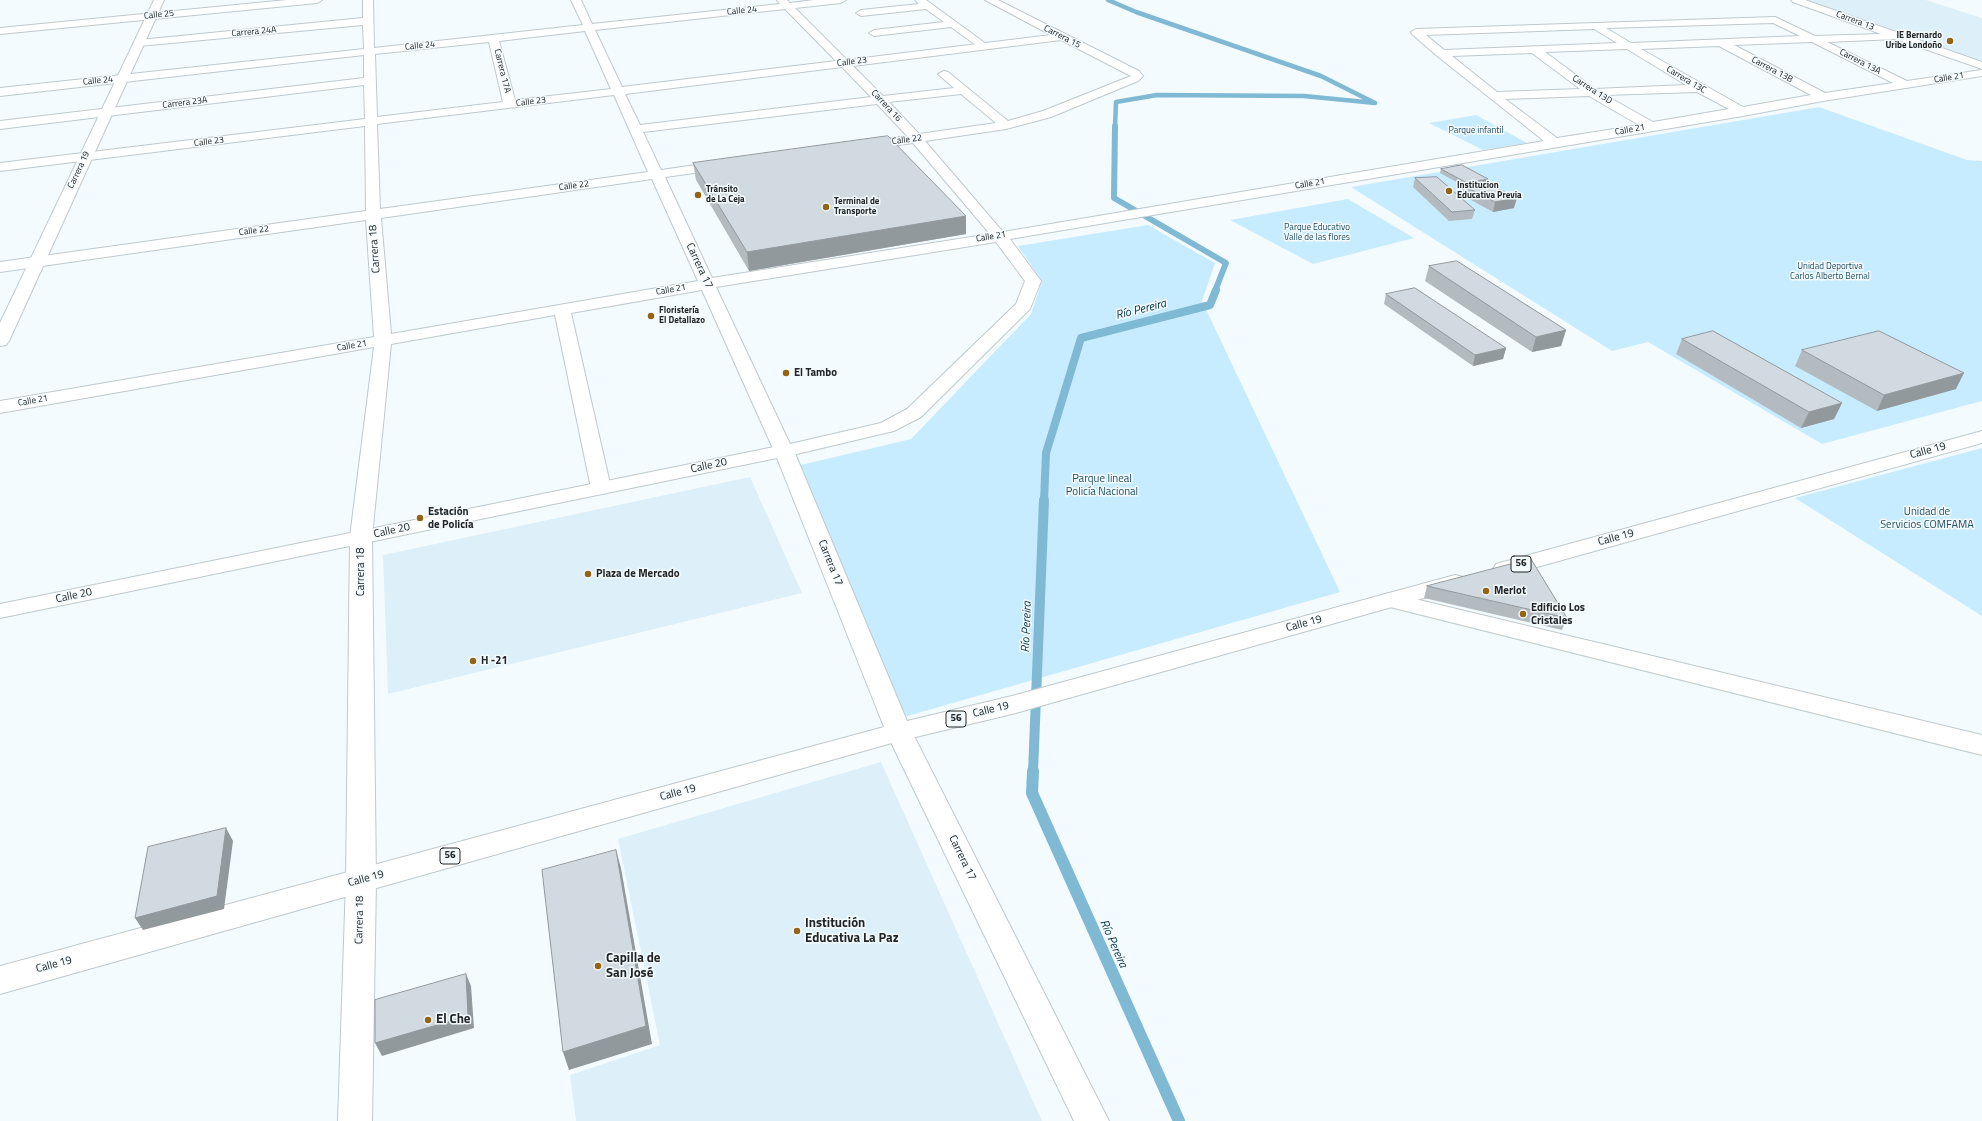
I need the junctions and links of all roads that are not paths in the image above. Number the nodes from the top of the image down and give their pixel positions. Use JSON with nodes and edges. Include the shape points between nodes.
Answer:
{"nodes":[{"id":1,"x":159,"y":0,"type":"edge"},
{"id":2,"x":317,"y":0,"type":"edge"},
{"id":3,"x":368,"y":0,"type":"edge"},
{"id":4,"x":576,"y":0,"type":"edge"},
{"id":5,"x":841,"y":0,"type":"edge"},
{"id":6,"x":990,"y":0,"type":"edge"},
{"id":7,"x":1796,"y":0,"type":"edge"},
{"id":8,"x":785,"y":3,"type":"edge"},
{"id":9,"x":923,"y":3,"type":"edge"},
{"id":10,"x":1754,"y":11,"type":"dead end"},
{"id":11,"x":862,"y":13,"type":"dead end"},
{"id":12,"x":151,"y":16,"type":"junction"},
{"id":13,"x":1580,"y":17,"type":"dead end"},
{"id":14,"x":1774,"y":20,"type":"junction"},
{"id":15,"x":369,"y":21,"type":"junction"},
{"id":16,"x":952,"y":24,"type":"junction"},
{"id":17,"x":1596,"y":26,"type":"junction"},
{"id":18,"x":589,"y":28,"type":"junction"},
{"id":19,"x":0,"y":31,"type":"edge"},
{"id":20,"x":874,"y":33,"type":"dead end"},
{"id":21,"x":1062,"y":36,"type":"junction"},
{"id":22,"x":1898,"y":36,"type":"junction"},
{"id":23,"x":493,"y":38,"type":"junction"},
{"id":24,"x":1816,"y":39,"type":"junction"},
{"id":25,"x":1721,"y":42,"type":"junction"},
{"id":26,"x":139,"y":43,"type":"junction"},
{"id":27,"x":984,"y":46,"type":"junction"},
{"id":28,"x":1630,"y":46,"type":"junction"},
{"id":29,"x":1534,"y":49,"type":"junction"},
{"id":30,"x":369,"y":51,"type":"junction"},
{"id":31,"x":1440,"y":53,"type":"junction"},
{"id":32,"x":846,"y":63,"type":"junction"},
{"id":33,"x":1982,"y":66,"type":"edge"},
{"id":34,"x":1135,"y":73,"type":"joint"},
{"id":35,"x":1982,"y":73,"type":"edge"},
{"id":36,"x":944,"y":74,"type":"dead end"},
{"id":37,"x":122,"y":78,"type":"junction"},
{"id":38,"x":369,"y":81,"type":"junction"},
{"id":39,"x":1904,"y":84,"type":"junction"},
{"id":40,"x":1699,"y":88,"type":"junction"},
{"id":41,"x":964,"y":90,"type":"junction"},
{"id":42,"x":618,"y":91,"type":"junction"},
{"id":43,"x":0,"y":92,"type":"edge"},
{"id":44,"x":1593,"y":92,"type":"junction"},
{"id":45,"x":1494,"y":96,"type":"junction"},
{"id":46,"x":1823,"y":97,"type":"junction"},
{"id":47,"x":881,"y":101,"type":"junction"},
{"id":48,"x":510,"y":104,"type":"junction"},
{"id":49,"x":106,"y":112,"type":"junction"},
{"id":50,"x":1743,"y":112,"type":"junction"},
{"id":51,"x":370,"y":122,"type":"junction"},
{"id":52,"x":0,"y":124,"type":"edge"},
{"id":53,"x":1006,"y":125,"type":"junction"},
{"id":54,"x":1652,"y":126,"type":"junction"},
{"id":55,"x":636,"y":129,"type":"junction"},
{"id":56,"x":916,"y":139,"type":"junction"},
{"id":57,"x":1554,"y":143,"type":"junction"},
{"id":58,"x":853,"y":147,"type":"edge"},
{"id":59,"x":86,"y":157,"type":"junction"},
{"id":60,"x":735,"y":163,"type":"edge"},
{"id":61,"x":0,"y":168,"type":"edge"},
{"id":62,"x":656,"y":174,"type":"junction"},
{"id":63,"x":373,"y":214,"type":"junction"},
{"id":64,"x":1001,"y":236,"type":"junction"},
{"id":65,"x":37,"y":262,"type":"junction"},
{"id":66,"x":0,"y":267,"type":"edge"},
{"id":67,"x":707,"y":284,"type":"junction"},
{"id":68,"x":562,"y":309,"type":"junction"},
{"id":69,"x":383,"y":340,"type":"junction"},
{"id":70,"x":0,"y":341,"type":"edge"},
{"id":71,"x":0,"y":407,"type":"edge"},
{"id":72,"x":1982,"y":436,"type":"edge"},
{"id":73,"x":784,"y":451,"type":"junction"},
{"id":74,"x":601,"y":488,"type":"junction"},
{"id":75,"x":361,"y":537,"type":"junction"},
{"id":76,"x":1390,"y":600,"type":"junction"},
{"id":77,"x":0,"y":611,"type":"edge"},
{"id":78,"x":899,"y":732,"type":"junction"},
{"id":79,"x":1982,"y":745,"type":"edge"},
{"id":80,"x":361,"y":881,"type":"junction"},
{"id":81,"x":0,"y":980,"type":"edge"},
{"id":82,"x":355,"y":1121,"type":"edge"},
{"id":83,"x":1092,"y":1121,"type":"edge"}],
"edges":[{"from":1,"to":12,"type":"street","name":"Carrera 19"},
{"from":2,"to":12,"type":"street","name":"Calle 25"},
{"from":3,"to":15,"type":"street","name":"Carrera 18"},
{"from":4,"to":18,"type":"street","name":"Carrera 17"},
{"from":5,"to":8,"type":"street","name":"Calle 24"},
{"from":6,"to":21,"type":"street","name":"Carrera 15"},
{"from":7,"to":22,"type":"street","name":"Carrera 13"},
{"from":8,"to":18,"type":"street","name":"Calle 24"},
{"from":8,"to":32,"type":"street","name":"Carrera 16"},
{"from":9,"to":11,"type":"street"},
{"from":9,"to":16,"type":"street"},
{"from":10,"to":14,"type":"street","name":"Carrera 13A"},
{"from":12,"to":19,"type":"street","name":"Calle 25"},
{"from":12,"to":26,"type":"street","name":"Carrera 19"},
{"from":13,"to":17,"type":"street","name":"Carrera 13C"},
{"from":14,"to":17,"type":"street"},
{"from":14,"to":24,"type":"street","name":"Carrera 13A"},
{"from":15,"to":26,"type":"street","name":"Carrera 24A"},
{"from":15,"to":30,"type":"street","name":"Carrera 18"},
{"from":16,"to":20,"type":"street"},
{"from":16,"to":27,"type":"street"},
{"from":17,"to":28,"type":"street","name":"Carrera 13C"},
{"from":17,"to":31,"type":"street","via":[[1413,30]]},
{"from":18,"to":23,"type":"street","name":"Calle 24"},
{"from":18,"to":42,"type":"street","name":"Carrera 17"},
{"from":21,"to":27,"type":"street","name":"Calle 23"},
{"from":21,"to":34,"type":"street","name":"Carrera 15"},
{"from":22,"to":24,"type":"street"},
{"from":22,"to":33,"type":"street","name":"Carrera 13"},
{"from":23,"to":30,"type":"street","name":"Calle 24"},
{"from":23,"to":48,"type":"street","name":"Carrera 17A"},
{"from":24,"to":25,"type":"street"},
{"from":24,"to":39,"type":"street","name":"Carrera 13A"},
{"from":25,"to":28,"type":"street"},
{"from":25,"to":46,"type":"street","name":"Carrera 13B"},
{"from":26,"to":37,"type":"street","name":"Carrera 19"},
{"from":27,"to":32,"type":"street","name":"Calle 23"},
{"from":28,"to":29,"type":"street"},
{"from":28,"to":40,"type":"street","name":"Carrera 13C"},
{"from":29,"to":31,"type":"street"},
{"from":29,"to":44,"type":"street","name":"Carrera 13D"},
{"from":30,"to":37,"type":"street","name":"Calle 24"},
{"from":30,"to":38,"type":"street","name":"Carrera 18"},
{"from":31,"to":45,"type":"street"},
{"from":32,"to":42,"type":"street","name":"Calle 23"},
{"from":32,"to":47,"type":"street","name":"Carrera 16"},
{"from":34,"to":53,"type":"street","name":"Calle 22","via":[[1137,76],[1134,78],[1047,114]]},
{"from":35,"to":39,"type":"street","name":"Calle 21"},
{"from":36,"to":41,"type":"street"},
{"from":37,"to":43,"type":"street","name":"Calle 24"},
{"from":37,"to":49,"type":"street","name":"Carrera 19"},
{"from":38,"to":49,"type":"street","name":"Carrera 23A"},
{"from":38,"to":51,"type":"street","name":"Carrera 18"},
{"from":39,"to":46,"type":"street","name":"Calle 21"},
{"from":40,"to":44,"type":"street"},
{"from":40,"to":50,"type":"street","name":"Carrera 13C"},
{"from":41,"to":47,"type":"street"},
{"from":41,"to":53,"type":"street"},
{"from":42,"to":48,"type":"street","name":"Calle 23"},
{"from":42,"to":55,"type":"street","name":"Carrera 17"},
{"from":44,"to":45,"type":"street"},
{"from":44,"to":54,"type":"street","name":"Carrera 13D"},
{"from":45,"to":57,"type":"street"},
{"from":46,"to":50,"type":"street","name":"Calle 21"},
{"from":47,"to":55,"type":"street"},
{"from":47,"to":56,"type":"street","name":"Carrera 16"},
{"from":48,"to":51,"type":"street","name":"Calle 23"},
{"from":49,"to":52,"type":"street","name":"Carrera 23A"},
{"from":49,"to":59,"type":"street","name":"Carrera 19"},
{"from":50,"to":54,"type":"street","name":"Calle 21"},
{"from":51,"to":59,"type":"street","name":"Calle 23"},
{"from":51,"to":63,"type":"street","name":"Carrera 18"},
{"from":53,"to":56,"type":"street","name":"Calle 22"},
{"from":54,"to":57,"type":"street","name":"Calle 21"},
{"from":55,"to":62,"type":"street","name":"Carrera 17"},
{"from":56,"to":58,"type":"street","name":"Calle 22"},
{"from":56,"to":64,"type":"street","name":"Carrera 16"},
{"from":57,"to":64,"type":"street","name":"Calle 21"},
{"from":59,"to":61,"type":"street","name":"Calle 23"},
{"from":59,"to":65,"type":"street","name":"Carrera 19"},
{"from":60,"to":62,"type":"street","name":"Calle 22"},
{"from":62,"to":63,"type":"street","name":"Calle 22"},
{"from":62,"to":67,"type":"street","name":"Carrera 17"},
{"from":63,"to":65,"type":"street","name":"Calle 22"},
{"from":63,"to":69,"type":"street","name":"Carrera 18"},
{"from":64,"to":67,"type":"street","name":"Calle 21"},
{"from":64,"to":73,"type":"street","name":"Calle 20","via":[[1033,281],[1024,306],[914,413],[887,427]]},
{"from":65,"to":66,"type":"street","name":"Calle 22"},
{"from":65,"to":70,"type":"street","name":"Carrera 19"},
{"from":67,"to":68,"type":"street","name":"Calle 21"},
{"from":67,"to":73,"type":"street","name":"Carrera 17"},
{"from":68,"to":69,"type":"street","name":"Calle 21"},
{"from":68,"to":74,"type":"street"},
{"from":69,"to":71,"type":"street","name":"Calle 21"},
{"from":69,"to":75,"type":"street","name":"Carrera 18"},
{"from":72,"to":76,"type":"street","name":"Calle 19","number":"56"},
{"from":73,"to":74,"type":"street","name":"Calle 20"},
{"from":73,"to":78,"type":"street","name":"Carrera 17"},
{"from":74,"to":75,"type":"street","name":"Calle 20"},
{"from":75,"to":77,"type":"street","name":"Calle 20"},
{"from":75,"to":80,"type":"street","name":"Carrera 18"},
{"from":76,"to":78,"type":"street","name":"Calle 19","number":"56","via":[[1012,705]]},
{"from":76,"to":79,"type":"street"},
{"from":78,"to":80,"type":"street","name":"Calle 19","number":"56"},
{"from":78,"to":83,"type":"street","name":"Carrera 17"},
{"from":80,"to":81,"type":"street","name":"Calle 19","number":"56"},
{"from":80,"to":82,"type":"street","name":"Carrera 18"}]}
